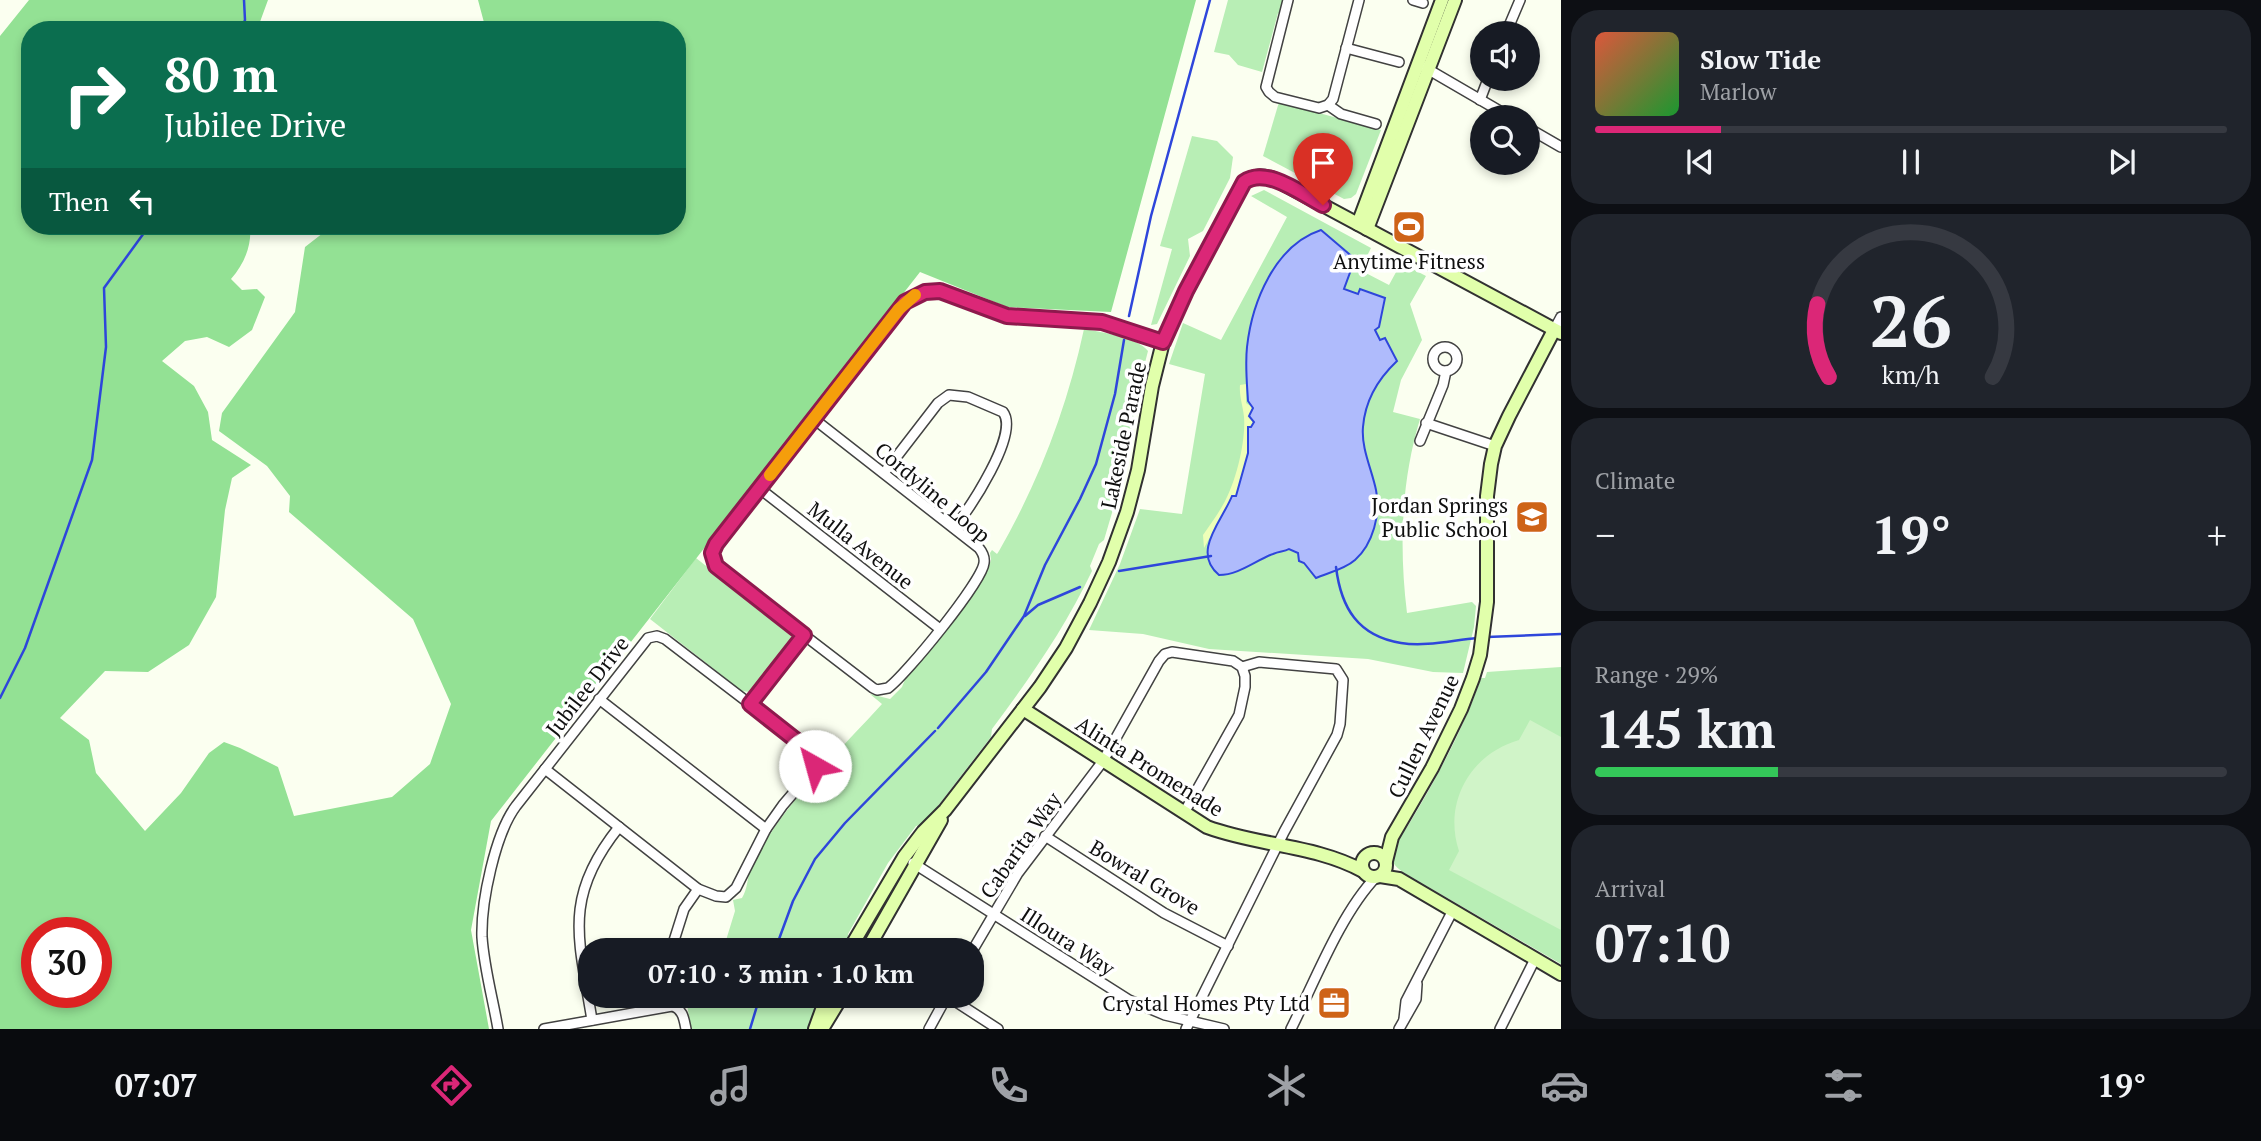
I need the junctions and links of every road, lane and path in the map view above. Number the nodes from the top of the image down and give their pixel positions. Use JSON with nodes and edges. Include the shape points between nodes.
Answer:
{"nodes":[{"id":1,"x":1288,"y":0,"type":"edge"},
{"id":2,"x":1359,"y":0,"type":"edge"},
{"id":3,"x":1443,"y":0,"type":"edge"},
{"id":4,"x":1455,"y":0,"type":"edge"},
{"id":5,"x":1520,"y":0,"type":"edge"},
{"id":6,"x":1511,"y":21,"type":"edge"},
{"id":7,"x":1346,"y":48,"type":"junction"},
{"id":8,"x":1399,"y":62,"type":"dead end"},
{"id":9,"x":1423,"y":66,"type":"junction"},
{"id":10,"x":1483,"y":91,"type":"edge"},
{"id":11,"x":1480,"y":100,"type":"junction"},
{"id":12,"x":1489,"y":105,"type":"edge"},
{"id":13,"x":1328,"y":106,"type":"junction"},
{"id":14,"x":1376,"y":124,"type":"dead end"},
{"id":15,"x":1540,"y":135,"type":"edge"},
{"id":16,"x":1561,"y":147,"type":"edge"},
{"id":17,"x":1362,"y":227,"type":"junction"},
{"id":18,"x":1561,"y":317,"type":"edge"},
{"id":19,"x":1558,"y":331,"type":"edge"},
{"id":20,"x":1163,"y":342,"type":"junction"},
{"id":21,"x":1446,"y":371,"type":"dead end"},
{"id":22,"x":814,"y":419,"type":"junction"},
{"id":23,"x":1426,"y":423,"type":"junction"},
{"id":24,"x":1420,"y":441,"type":"dead end"},
{"id":25,"x":1495,"y":446,"type":"junction"},
{"id":26,"x":884,"y":473,"type":"junction"},
{"id":27,"x":759,"y":488,"type":"junction"},
{"id":28,"x":954,"y":528,"type":"junction"},
{"id":29,"x":940,"y":629,"type":"junction"},
{"id":30,"x":804,"y":635,"type":"junction"},
{"id":31,"x":1242,"y":667,"type":"junction"},
{"id":32,"x":599,"y":699,"type":"junction"},
{"id":33,"x":750,"y":704,"type":"junction"},
{"id":34,"x":1023,"y":709,"type":"junction"},
{"id":35,"x":1103,"y":761,"type":"junction"},
{"id":36,"x":545,"y":769,"type":"junction"},
{"id":37,"x":1184,"y":813,"type":"junction"},
{"id":38,"x":619,"y":827,"type":"junction"},
{"id":39,"x":766,"y":829,"type":"junction"},
{"id":40,"x":1045,"y":836,"type":"junction"},
{"id":41,"x":1392,"y":837,"type":"junction"},
{"id":42,"x":1278,"y":846,"type":"junction"},
{"id":43,"x":1369,"y":853,"type":"junction"},
{"id":44,"x":1344,"y":860,"type":"junction"},
{"id":45,"x":910,"y":861,"type":"junction"},
{"id":46,"x":1387,"y":862,"type":"junction"},
{"id":47,"x":1371,"y":874,"type":"junction"},
{"id":48,"x":1399,"y":879,"type":"junction"},
{"id":49,"x":698,"y":889,"type":"junction"},
{"id":50,"x":1453,"y":910,"type":"junction"},
{"id":51,"x":994,"y":914,"type":"junction"},
{"id":52,"x":675,"y":938,"type":"edge"},
{"id":53,"x":857,"y":938,"type":"edge"},
{"id":54,"x":873,"y":938,"type":"edge"},
{"id":55,"x":980,"y":938,"type":"edge"},
{"id":56,"x":1228,"y":946,"type":"junction"},
{"id":57,"x":1535,"y":958,"type":"junction"},
{"id":58,"x":1561,"y":974,"type":"edge"},
{"id":59,"x":643,"y":1008,"type":"edge"},
{"id":60,"x":678,"y":1008,"type":"edge"},
{"id":61,"x":823,"y":1008,"type":"edge"},
{"id":62,"x":835,"y":1008,"type":"edge"},
{"id":63,"x":940,"y":1008,"type":"edge"},
{"id":64,"x":966,"y":1008,"type":"edge"},
{"id":65,"x":592,"y":1020,"type":"junction"},
{"id":66,"x":1189,"y":1025,"type":"edge"},
{"id":67,"x":498,"y":1029,"type":"edge"},
{"id":68,"x":544,"y":1029,"type":"edge"},
{"id":69,"x":686,"y":1029,"type":"edge"},
{"id":70,"x":815,"y":1029,"type":"edge"},
{"id":71,"x":822,"y":1029,"type":"edge"},
{"id":72,"x":929,"y":1029,"type":"edge"},
{"id":73,"x":998,"y":1029,"type":"edge"},
{"id":74,"x":1224,"y":1029,"type":"edge"},
{"id":75,"x":1291,"y":1029,"type":"edge"},
{"id":76,"x":1399,"y":1029,"type":"edge"},
{"id":77,"x":1500,"y":1029,"type":"edge"}],
"edges":[{"from":1,"to":13,"type":"street","via":[[1267,90],[1275,97],[1317,108]]},
{"from":2,"to":7,"type":"street"},
{"from":3,"to":9,"type":"street"},
{"from":4,"to":9,"type":"street"},
{"from":5,"to":6,"type":"street"},
{"from":7,"to":8,"type":"street"},
{"from":7,"to":13,"type":"street"},
{"from":9,"to":11,"type":"street"},
{"from":9,"to":17,"type":"street"},
{"from":10,"to":11,"type":"street"},
{"from":11,"to":12,"type":"street"},
{"from":13,"to":14,"type":"street"},
{"from":15,"to":16,"type":"street"},
{"from":17,"to":19,"type":"street","name":"Lakeside Parade"},
{"from":17,"to":20,"type":"street","name":"Lakeside Parade","via":[[1274,179],[1251,177],[1244,182]]},
{"from":18,"to":19,"type":"street"},
{"from":19,"to":25,"type":"street","name":"Cullen Avenue"},
{"from":20,"to":22,"type":"street","via":[[1113,324],[1016,317],[948,293],[925,292],[905,302]]},
{"from":20,"to":34,"type":"street","name":"Lakeside Parade","via":[[1135,480],[1117,542],[1075,633]]},
{"from":21,"to":23,"type":"street"},
{"from":22,"to":26,"type":"street","name":"Cordyline Loop"},
{"from":22,"to":27,"type":"street"},
{"from":23,"to":24,"type":"street"},
{"from":23,"to":25,"type":"street"},
{"from":25,"to":41,"type":"street","name":"Cullen Avenue","via":[[1488,483],[1488,591],[1480,655],[1453,726]]},
{"from":26,"to":28,"type":"street","name":"Cordyline Loop"},
{"from":26,"to":28,"type":"street","via":[[949,395],[968,397],[1003,412],[1007,421],[1001,443],[973,503]]},
{"from":27,"to":29,"type":"street","name":"Mulla Avenue"},
{"from":27,"to":30,"type":"street","via":[[716,544],[712,559]]},
{"from":28,"to":29,"type":"street","name":"Cordyline Loop","via":[[979,548],[984,563]]},
{"from":29,"to":30,"type":"street","name":"Cordyline Loop","via":[[883,690],[873,688]]},
{"from":30,"to":33,"type":"street"},
{"from":31,"to":35,"type":"street","name":"Cabarita Way","via":[[1228,660],[1165,654]]},
{"from":31,"to":37,"type":"street","via":[[1245,687],[1239,715]]},
{"from":31,"to":42,"type":"street","via":[[1259,662],[1328,667],[1336,669],[1343,680],[1337,735]]},
{"from":32,"to":33,"type":"street","name":"Jubilee Drive","via":[[645,640],[657,636]]},
{"from":32,"to":36,"type":"street","name":"Jubilee Drive"},
{"from":32,"to":39,"type":"street"},
{"from":33,"to":39,"type":"street","via":[[811,752],[815,761],[813,770]]},
{"from":34,"to":35,"type":"street","name":"Alinta Promenade"},
{"from":34,"to":45,"type":"street","name":"Lakeside Parade"},
{"from":35,"to":37,"type":"street","name":"Alinta Promenade"},
{"from":35,"to":40,"type":"street","name":"Cabarita Way"},
{"from":36,"to":38,"type":"street"},
{"from":36,"to":67,"type":"street","name":"Jubilee Drive","via":[[503,825],[483,914],[483,945]]},
{"from":37,"to":42,"type":"street","name":"Alinta Promenade","via":[[1216,830]]},
{"from":38,"to":49,"type":"street"},
{"from":38,"to":65,"type":"street","via":[[590,868],[579,916]]},
{"from":39,"to":49,"type":"street","via":[[734,893],[721,897]]},
{"from":40,"to":51,"type":"street","name":"Cabarita Way"},
{"from":40,"to":56,"type":"street","name":"Bowral Grove","via":[[1164,913]]},
{"from":41,"to":43,"type":"street","name":"Cullen Avenue"},
{"from":41,"to":46,"type":"street","name":"Cullen Avenue"},
{"from":42,"to":44,"type":"street","name":"Alinta Promenade"},
{"from":42,"to":56,"type":"street"},
{"from":43,"to":44,"type":"street","name":"Alinta Promenade"},
{"from":43,"to":46,"type":"street","via":[[1378,853]]},
{"from":43,"to":47,"type":"street","via":[[1363,860]]},
{"from":44,"to":47,"type":"street","name":"Alinta Promenade"},
{"from":45,"to":51,"type":"street","name":"Illoura Way"},
{"from":45,"to":53,"type":"street","name":"Lakeside Parade"},
{"from":45,"to":54,"type":"street","name":"Lakeside Parade"},
{"from":46,"to":47,"type":"street","via":[[1385,871]]},
{"from":46,"to":48,"type":"street","name":"Alinta Promenade"},
{"from":47,"to":48,"type":"street","name":"Alinta Promenade"},
{"from":47,"to":75,"type":"street"},
{"from":48,"to":50,"type":"street","name":"Alinta Promenade"},
{"from":49,"to":52,"type":"street","via":[[684,909]]},
{"from":50,"to":57,"type":"street","name":"Alinta Promenade"},
{"from":50,"to":76,"type":"street"},
{"from":51,"to":55,"type":"street","name":"Cabarita Way"},
{"from":51,"to":66,"type":"street","name":"Illoura Way","via":[[1129,1000]]},
{"from":56,"to":66,"type":"street"},
{"from":57,"to":58,"type":"street","name":"Alinta Promenade"},
{"from":57,"to":77,"type":"street"},
{"from":59,"to":65,"type":"street"},
{"from":60,"to":69,"type":"street"},
{"from":61,"to":70,"type":"street"},
{"from":62,"to":71,"type":"street"},
{"from":63,"to":72,"type":"street"},
{"from":64,"to":73,"type":"street"},
{"from":65,"to":68,"type":"street"},
{"from":66,"to":74,"type":"street","name":"Illoura Way"}]}
